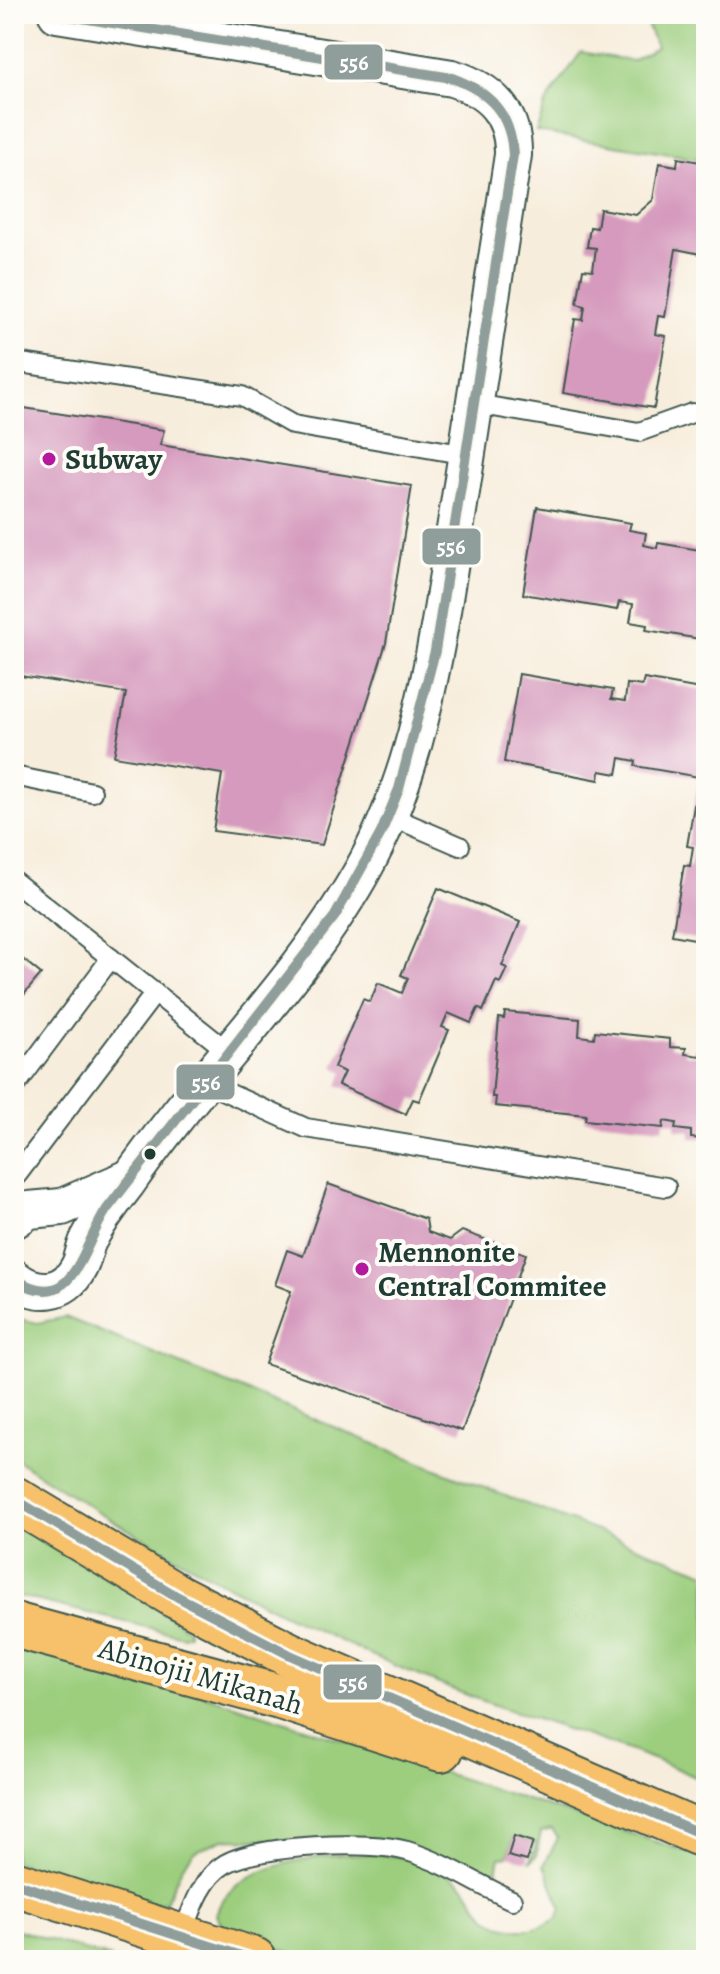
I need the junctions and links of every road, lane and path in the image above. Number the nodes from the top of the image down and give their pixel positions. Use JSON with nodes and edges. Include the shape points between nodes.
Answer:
{"nodes":[{"id":1,"x":57,"y":14,"type":"edge"},
{"id":2,"x":14,"y":362,"type":"edge"},
{"id":3,"x":476,"y":404,"type":"junction"},
{"id":4,"x":692,"y":413,"type":"dead end"},
{"id":5,"x":467,"y":455,"type":"junction"},
{"id":6,"x":14,"y":776,"type":"edge"},
{"id":7,"x":92,"y":792,"type":"dead end"},
{"id":8,"x":388,"y":815,"type":"junction"},
{"id":9,"x":460,"y":846,"type":"dead end"},
{"id":10,"x":14,"y":881,"type":"edge"},
{"id":11,"x":111,"y":958,"type":"junction"},
{"id":12,"x":155,"y":993,"type":"junction"},
{"id":13,"x":230,"y":1053,"type":"junction"},
{"id":14,"x":206,"y":1083,"type":"junction"},
{"id":15,"x":14,"y":1088,"type":"edge"},
{"id":16,"x":129,"y":1178,"type":"junction"},
{"id":17,"x":666,"y":1187,"type":"dead end"},
{"id":18,"x":18,"y":1200,"type":"edge"},
{"id":19,"x":14,"y":1278,"type":"edge"},
{"id":20,"x":14,"y":1499,"type":"edge"},
{"id":21,"x":14,"y":1625,"type":"edge"},
{"id":22,"x":702,"y":1835,"type":"edge"},
{"id":23,"x":14,"y":1883,"type":"edge"},
{"id":24,"x":512,"y":1900,"type":"dead end"},
{"id":25,"x":182,"y":1936,"type":"junction"},
{"id":26,"x":254,"y":1960,"type":"edge"}],
"edges":[{"from":1,"to":3,"type":"street","via":[[452,78],[479,87],[501,108],[513,143]]},
{"from":2,"to":5,"type":"lane","via":[[242,396],[293,425]]},
{"from":3,"to":4,"type":"lane","via":[[639,432]]},
{"from":3,"to":5,"type":"street"},
{"from":5,"to":8,"type":"street","via":[[418,731]]},
{"from":6,"to":7,"type":"lane"},
{"from":8,"to":9,"type":"lane"},
{"from":8,"to":13,"type":"street","via":[[338,912]]},
{"from":10,"to":11,"type":"lane"},
{"from":11,"to":12,"type":"lane"},
{"from":11,"to":15,"type":"lane"},
{"from":12,"to":13,"type":"lane"},
{"from":12,"to":18,"type":"lane"},
{"from":13,"to":14,"type":"street"},
{"from":14,"to":16,"type":"street"},
{"from":14,"to":17,"type":"lane","via":[[306,1128]]},
{"from":16,"to":18,"type":"street","via":[[62,1207]]},
{"from":16,"to":19,"type":"street","via":[[89,1238],[69,1282],[40,1291]]},
{"from":20,"to":22,"type":"main road","via":[[178,1597],[276,1648]]},
{"from":21,"to":22,"type":"main road","name":"Abinojii Mikanah","via":[[280,1697]]},
{"from":23,"to":25,"type":"main road"},
{"from":24,"to":25,"type":"lane","via":[[405,1850],[349,1844],[320,1847],[248,1856],[224,1865],[205,1883]]},
{"from":25,"to":26,"type":"main road"}]}
